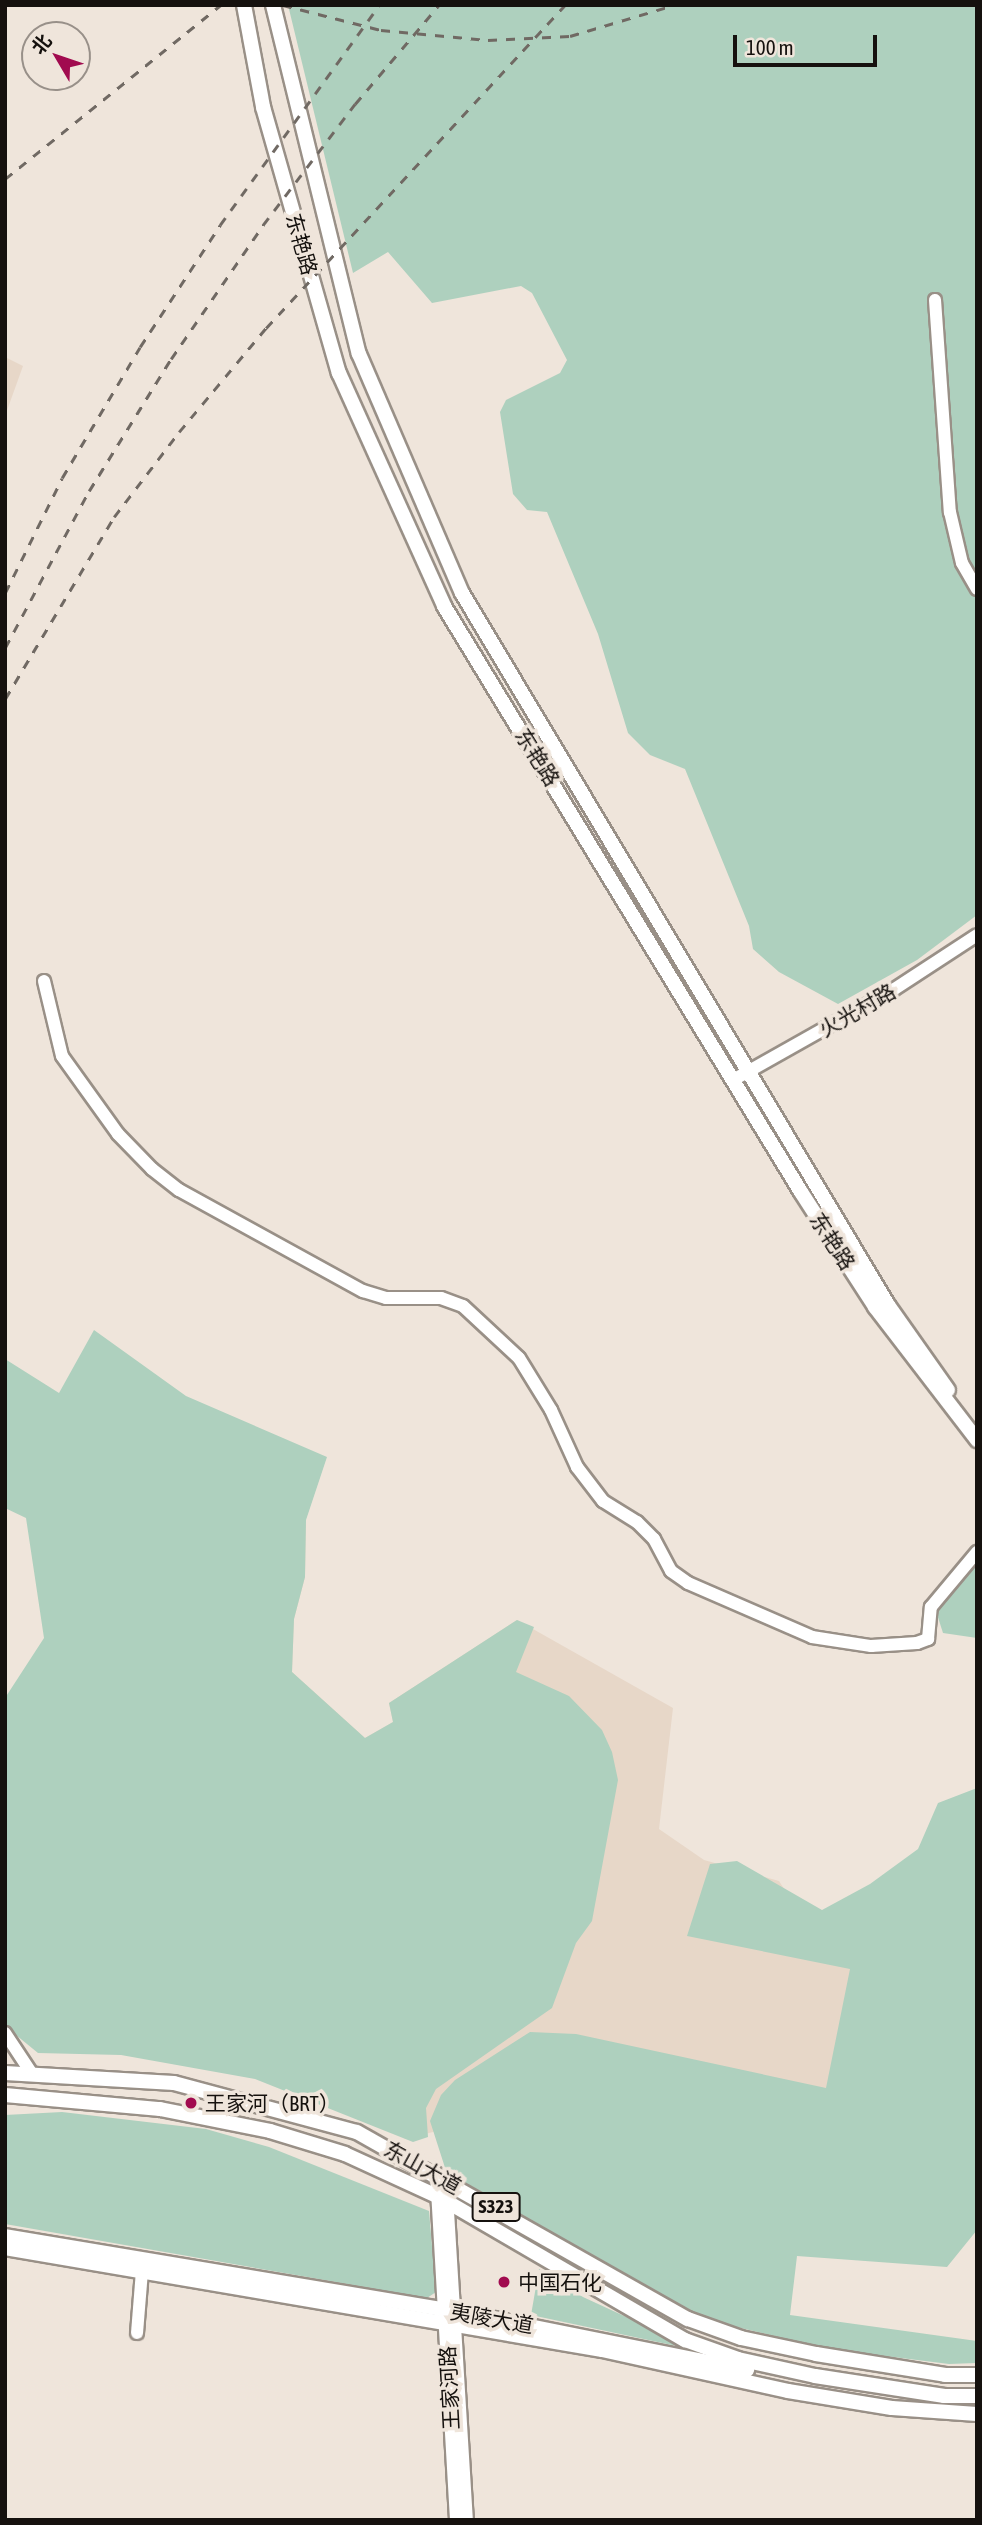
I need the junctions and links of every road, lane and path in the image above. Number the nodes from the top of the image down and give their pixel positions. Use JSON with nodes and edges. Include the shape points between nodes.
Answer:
{"nodes":[{"id":1,"x":244,"y":5,"type":"edge"},
{"id":2,"x":273,"y":5,"type":"edge"},
{"id":3,"x":935,"y":300,"type":"dead end"},
{"id":4,"x":977,"y":589,"type":"edge"},
{"id":5,"x":977,"y":935,"type":"edge"},
{"id":6,"x":44,"y":981,"type":"dead end"},
{"id":7,"x":750,"y":1072,"type":"junction"},
{"id":8,"x":733,"y":1080,"type":"junction"},
{"id":9,"x":977,"y":1427,"type":"edge"},
{"id":10,"x":977,"y":1440,"type":"edge"},
{"id":11,"x":977,"y":1552,"type":"edge"},
{"id":12,"x":5,"y":2033,"type":"edge"},
{"id":13,"x":5,"y":2073,"type":"edge"},
{"id":14,"x":32,"y":2074,"type":"junction"},
{"id":15,"x":5,"y":2095,"type":"edge"},
{"id":16,"x":441,"y":2176,"type":"junction"},
{"id":17,"x":443,"y":2199,"type":"junction"},
{"id":18,"x":5,"y":2236,"type":"edge"},
{"id":19,"x":5,"y":2248,"type":"edge"},
{"id":20,"x":142,"y":2271,"type":"junction"},
{"id":21,"x":450,"y":2316,"type":"junction"},
{"id":22,"x":137,"y":2333,"type":"dead end"},
{"id":23,"x":977,"y":2375,"type":"edge"},
{"id":24,"x":977,"y":2396,"type":"edge"},
{"id":25,"x":977,"y":2402,"type":"edge"},
{"id":26,"x":977,"y":2414,"type":"edge"},
{"id":27,"x":456,"y":2520,"type":"edge"},
{"id":28,"x":467,"y":2520,"type":"edge"}],
"edges":[{"from":1,"to":8,"type":"main road","name":"东艳路","via":[[264,107],[339,373],[439,595]]},
{"from":2,"to":7,"type":"main road","name":"东艳路","via":[[359,354],[462,593]]},
{"from":3,"to":4,"type":"street","via":[[950,512],[962,563]]},
{"from":5,"to":7,"type":"street","name":"火光村路","via":[[893,990]]},
{"from":6,"to":11,"type":"street","via":[[62,1056],[118,1134],[152,1169],[179,1190],[363,1292],[386,1298],[442,1298],[464,1306],[519,1358],[551,1409],[577,1467],[603,1501],[637,1522],[654,1539],[671,1571],[688,1583],[812,1637],[871,1646],[917,1643],[928,1639],[931,1607]]},
{"from":7,"to":8,"type":"street","name":"火光村路"},
{"from":7,"to":9,"type":"main road","name":"东艳路","via":[[888,1304]]},
{"from":8,"to":10,"type":"main road","name":"东艳路","via":[[875,1307]]},
{"from":12,"to":14,"type":"street"},
{"from":13,"to":14,"type":"main road","name":"东山大道","number":"S323"},
{"from":14,"to":16,"type":"main road","name":"东山大道","number":"S323","via":[[174,2083],[271,2106],[358,2132]]},
{"from":15,"to":17,"type":"main road","name":"东山大道","via":[[160,2109],[270,2132],[345,2154]]},
{"from":16,"to":17,"type":"street","name":"王家河路"},
{"from":16,"to":23,"type":"main road","name":"东山大道","number":"S323","via":[[688,2319],[741,2338],[816,2354],[945,2375]]},
{"from":17,"to":21,"type":"street","name":"王家河路"},
{"from":17,"to":24,"type":"main road","name":"东山大道","via":[[685,2340],[738,2359],[815,2376],[944,2396]]},
{"from":18,"to":21,"type":"main road","name":"夷陵大道"},
{"from":19,"to":20,"type":"main road","name":"夷陵大道"},
{"from":20,"to":21,"type":"main road","name":"夷陵大道"},
{"from":20,"to":22,"type":"street"},
{"from":21,"to":25,"type":"main road","name":"夷陵大道","via":[[894,2397]]},
{"from":21,"to":26,"type":"main road","name":"夷陵大道","via":[[788,2391],[892,2408]]},
{"from":21,"to":27,"type":"street","name":"王家河路"},
{"from":21,"to":28,"type":"street","name":"王家河路"}]}
